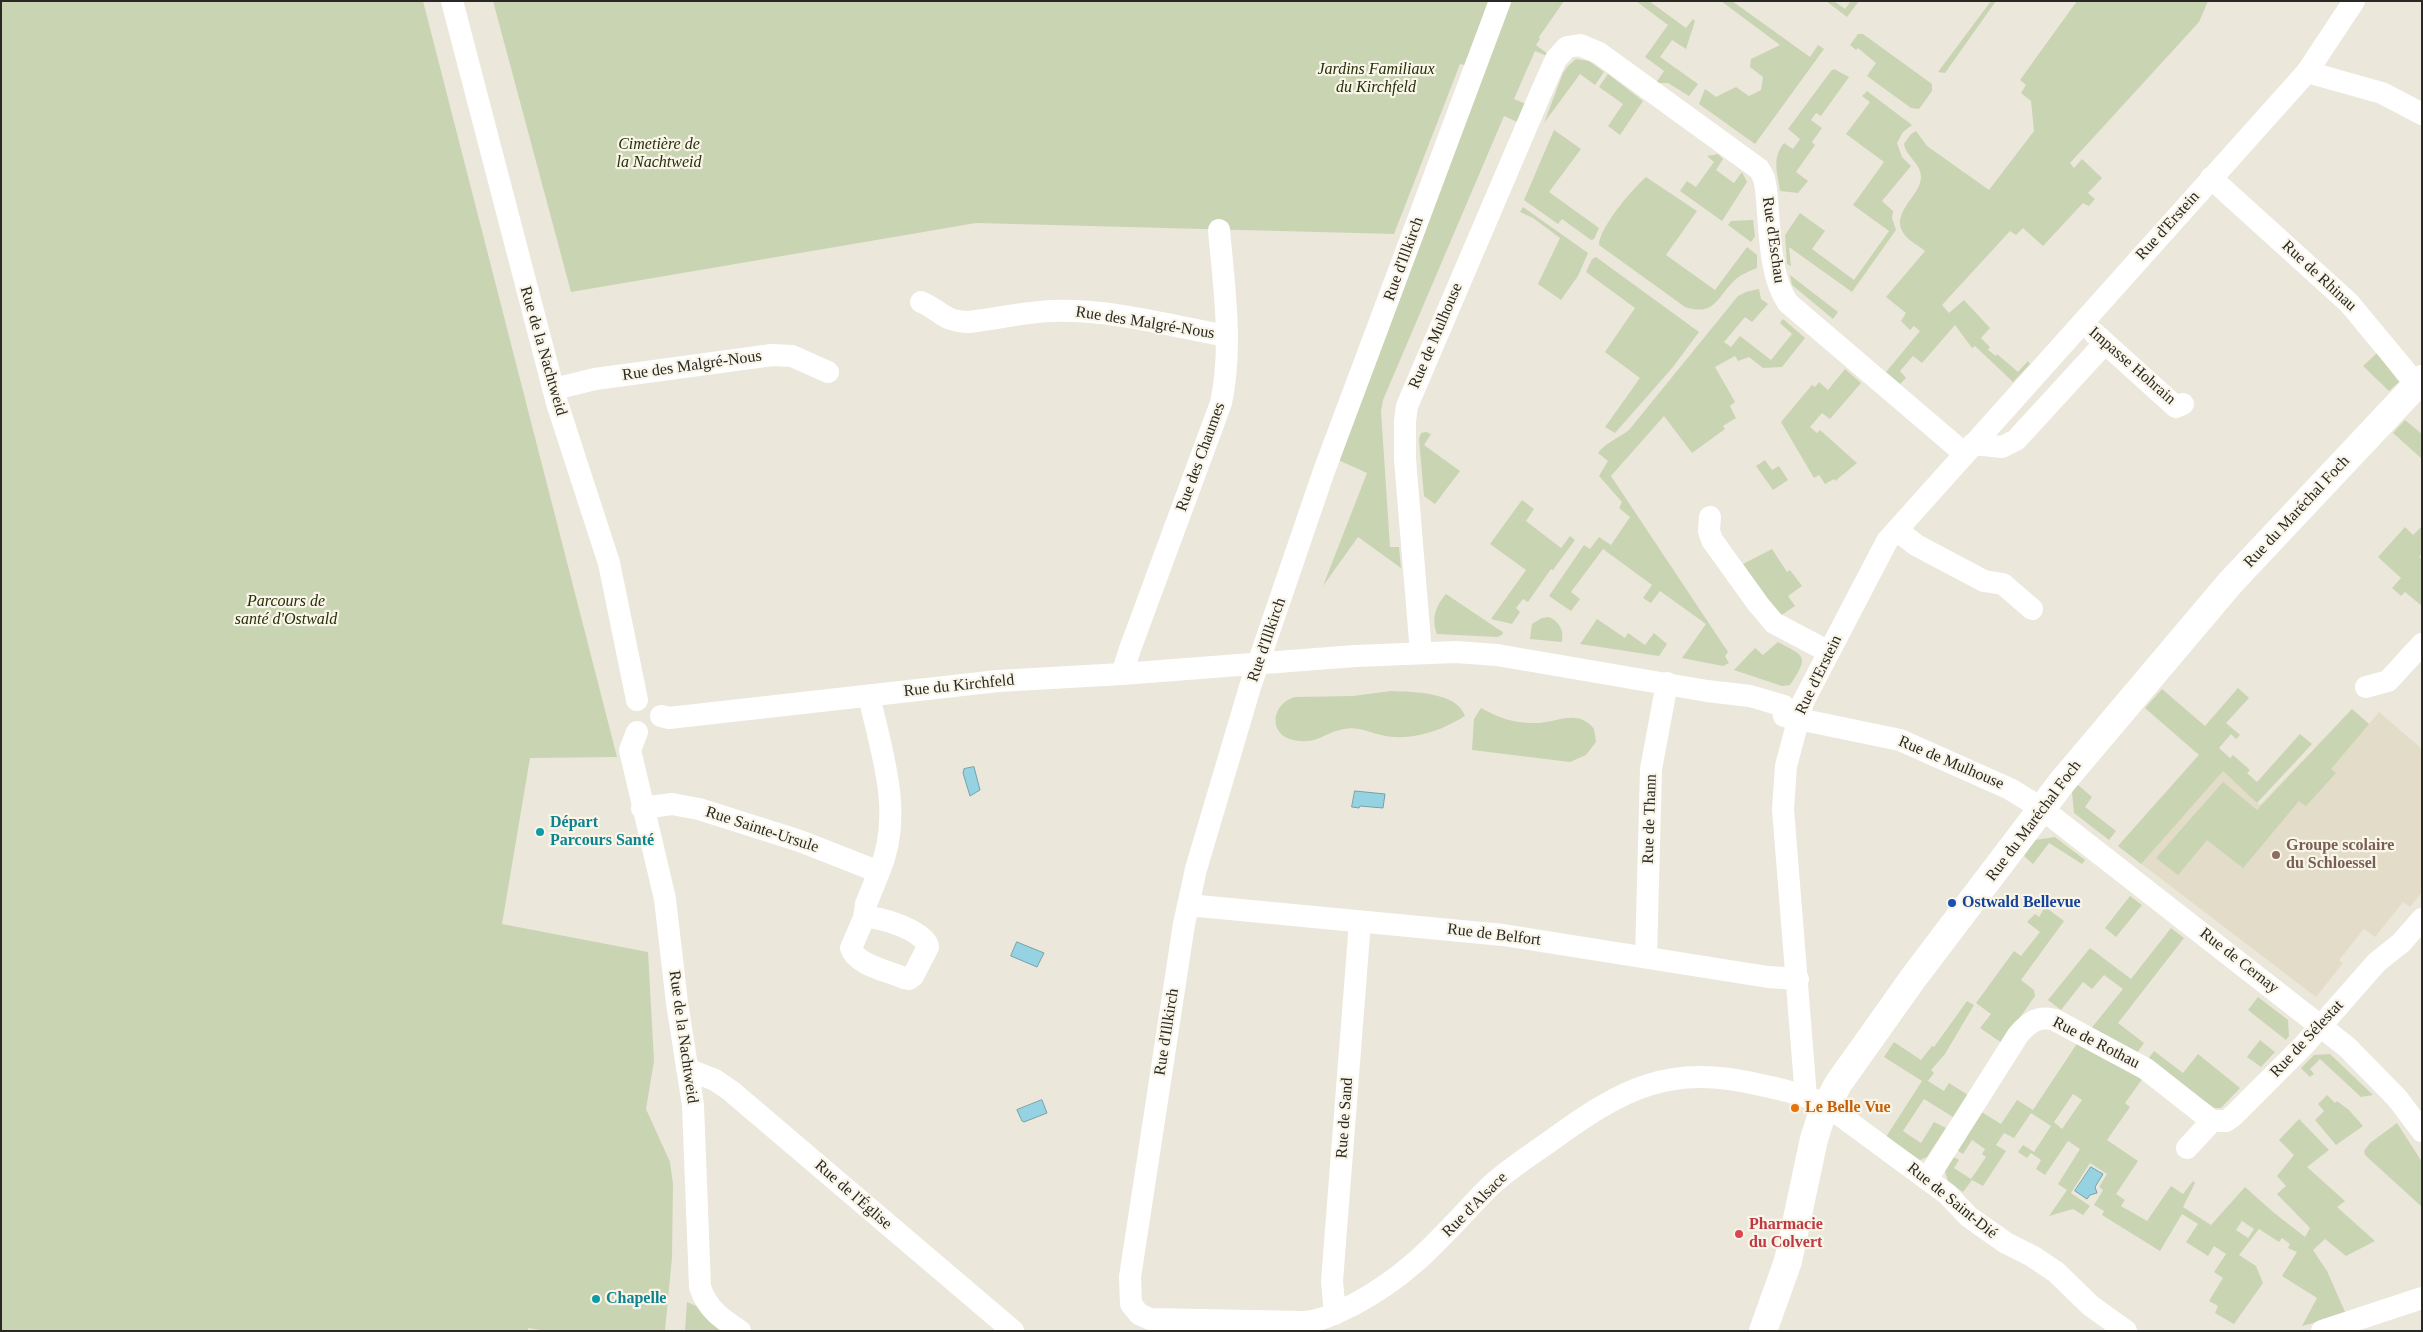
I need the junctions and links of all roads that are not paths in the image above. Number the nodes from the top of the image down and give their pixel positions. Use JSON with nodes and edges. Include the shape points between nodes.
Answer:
{"nodes":[{"id":1,"x":452,"y":1,"type":"edge"},
{"id":2,"x":1500,"y":1,"type":"edge"},
{"id":3,"x":2354,"y":1,"type":"edge"},
{"id":4,"x":1573,"y":46,"type":"joint"},
{"id":5,"x":2307,"y":72,"type":"junction"},
{"id":6,"x":2422,"y":114,"type":"edge"},
{"id":7,"x":2211,"y":178,"type":"junction"},
{"id":8,"x":1219,"y":230,"type":"dead end"},
{"id":9,"x":921,"y":302,"type":"dead end"},
{"id":10,"x":2082,"y":323,"type":"junction"},
{"id":11,"x":1225,"y":336,"type":"junction"},
{"id":12,"x":2105,"y":343,"type":"junction"},
{"id":13,"x":828,"y":372,"type":"dead end"},
{"id":14,"x":2419,"y":382,"type":"edge"},
{"id":15,"x":554,"y":389,"type":"junction"},
{"id":16,"x":2183,"y":404,"type":"dead end"},
{"id":17,"x":1969,"y":449,"type":"junction"},
{"id":18,"x":1710,"y":517,"type":"dead end"},
{"id":19,"x":1897,"y":530,"type":"junction"},
{"id":20,"x":2032,"y":609,"type":"dead end"},
{"id":21,"x":2422,"y":644,"type":"edge"},
{"id":22,"x":1829,"y":652,"type":"junction"},
{"id":23,"x":1421,"y":653,"type":"junction"},
{"id":24,"x":1259,"y":664,"type":"junction"},
{"id":25,"x":1122,"y":674,"type":"junction"},
{"id":26,"x":1667,"y":683,"type":"junction"},
{"id":27,"x":2366,"y":687,"type":"dead end"},
{"id":28,"x":869,"y":696,"type":"junction"},
{"id":29,"x":637,"y":700,"type":"junction"},
{"id":30,"x":661,"y":716,"type":"junction"},
{"id":31,"x":1797,"y":718,"type":"junction"},
{"id":32,"x":637,"y":732,"type":"junction"},
{"id":33,"x":642,"y":808,"type":"junction"},
{"id":34,"x":2041,"y":808,"type":"junction"},
{"id":35,"x":879,"y":872,"type":"junction"},
{"id":36,"x":1188,"y":905,"type":"junction"},
{"id":37,"x":864,"y":918,"type":"dead end"},
{"id":38,"x":2422,"y":919,"type":"edge"},
{"id":39,"x":1360,"y":922,"type":"junction"},
{"id":40,"x":1646,"y":957,"type":"junction"},
{"id":41,"x":1798,"y":979,"type":"junction"},
{"id":42,"x":2321,"y":1026,"type":"junction"},
{"id":43,"x":687,"y":1069,"type":"junction"},
{"id":44,"x":1816,"y":1101,"type":"junction"},
{"id":45,"x":2212,"y":1121,"type":"junction"},
{"id":46,"x":2422,"y":1131,"type":"edge"},
{"id":47,"x":2187,"y":1148,"type":"dead end"},
{"id":48,"x":1927,"y":1179,"type":"junction"},
{"id":49,"x":2422,"y":1298,"type":"edge"},
{"id":50,"x":1131,"y":1304,"type":"joint"},
{"id":51,"x":1335,"y":1314,"type":"junction"},
{"id":52,"x":1149,"y":1325,"type":"edge"},
{"id":53,"x":740,"y":1331,"type":"edge"},
{"id":54,"x":1013,"y":1331,"type":"edge"},
{"id":55,"x":1763,"y":1331,"type":"edge"},
{"id":56,"x":2126,"y":1331,"type":"edge"},
{"id":57,"x":2322,"y":1331,"type":"edge"}],
"edges":[{"from":1,"to":15,"type":"street","name":"Rue de la Nachtweid"},
{"from":2,"to":24,"type":"street","name":"Rue d'Illkirch","via":[[1333,446]]},
{"from":3,"to":5,"type":"street","name":"Rue d'Erstein"},
{"from":4,"to":17,"type":"street","name":"Rue d'Eschau","via":[[1580,45],[1600,53],[1759,169],[1766,189],[1781,294],[1797,312]]},
{"from":4,"to":23,"type":"street","name":"Rue de Mulhouse","via":[[1567,47],[1556,59],[1407,406],[1405,460]]},
{"from":5,"to":6,"type":"street","via":[[2382,93]]},
{"from":5,"to":7,"type":"street","name":"Rue d'Erstein"},
{"from":7,"to":10,"type":"street","name":"Rue d'Erstein"},
{"from":7,"to":14,"type":"street","name":"Rue de Rhinau","via":[[2349,303]]},
{"from":8,"to":11,"type":"street","name":"Rue des Chaumes"},
{"from":9,"to":11,"type":"street","name":"Rue des Malgré-Nous","via":[[956,322],[1075,311]]},
{"from":10,"to":12,"type":"street","name":"Impasse Hohrain"},
{"from":10,"to":17,"type":"street","name":"Rue d'Erstein"},
{"from":11,"to":25,"type":"street","name":"Rue des Chaumes","via":[[1221,403]]},
{"from":12,"to":16,"type":"street","name":"Impasse Hohrain","via":[[2176,407]]},
{"from":12,"to":17,"type":"street","via":[[2016,440],[2002,447]]},
{"from":13,"to":15,"type":"street","name":"Rue des Malgré-Nous","via":[[792,356],[772,355],[595,379]]},
{"from":14,"to":34,"type":"street","name":"Rue du Maréchal Foch","via":[[2230,583]]},
{"from":15,"to":29,"type":"street","name":"Rue de la Nachtweid","via":[[610,563]]},
{"from":17,"to":19,"type":"street","name":"Rue d'Erstein"},
{"from":18,"to":22,"type":"street","via":[[1712,540],[1768,616],[1782,628]]},
{"from":19,"to":20,"type":"street","via":[[1916,545],[1984,581],[2003,584]]},
{"from":19,"to":22,"type":"street","name":"Rue d'Erstein","via":[[1887,541]]},
{"from":21,"to":27,"type":"street","via":[[2395,675]]},
{"from":22,"to":31,"type":"street","name":"Rue d'Erstein"},
{"from":23,"to":24,"type":"street","name":"Rue de Mulhouse"},
{"from":23,"to":26,"type":"street","name":"Rue de Mulhouse","via":[[1497,655]]},
{"from":24,"to":25,"type":"street","name":"Rue du Kirchfeld"},
{"from":24,"to":36,"type":"street","name":"Rue d'Illkirch"},
{"from":25,"to":28,"type":"street","name":"Rue du Kirchfeld","via":[[998,681]]},
{"from":26,"to":31,"type":"street","name":"Rue de Mulhouse","via":[[1707,691],[1759,710]]},
{"from":26,"to":40,"type":"street","name":"Rue de Thann","via":[[1651,777]]},
{"from":28,"to":30,"type":"street","name":"Rue du Kirchfeld","via":[[669,718]]},
{"from":28,"to":35,"type":"street","via":[[892,810],[889,848]]},
{"from":29,"to":30,"type":"street","via":[[650,700],[660,710]]},
{"from":29,"to":32,"type":"street","via":[[626,716]]},
{"from":30,"to":32,"type":"street","via":[[660,723],[650,732]]},
{"from":31,"to":34,"type":"street","name":"Rue de Mulhouse","via":[[1900,740],[2010,789]]},
{"from":31,"to":41,"type":"street","name":"Rue d'Erstein","via":[[1786,766],[1784,809]]},
{"from":32,"to":33,"type":"street","name":"Rue de la Nachtweid","via":[[630,750]]},
{"from":33,"to":35,"type":"street","name":"Rue Sainte-Ursule","via":[[672,804],[699,809],[800,841]]},
{"from":33,"to":43,"type":"street","name":"Rue de la Nachtweid","via":[[665,899]]},
{"from":34,"to":42,"type":"street","name":"Rue de Cernay"},
{"from":34,"to":44,"type":"street","name":"Rue du Maréchal Foch","via":[[1838,1084]]},
{"from":35,"to":37,"type":"street"},
{"from":36,"to":39,"type":"street","name":"Rue de Belfort"},
{"from":36,"to":50,"type":"street","name":"Rue d'Illkirch","via":[[1132,1267]]},
{"from":38,"to":42,"type":"street","name":"Rue de Sélestat","via":[[2401,943],[2377,962]]},
{"from":39,"to":40,"type":"street","name":"Rue de Belfort","via":[[1503,935]]},
{"from":39,"to":51,"type":"street","name":"Rue de Sand","via":[[1332,1281]]},
{"from":40,"to":41,"type":"street","name":"Rue de Belfort"},
{"from":41,"to":44,"type":"street","name":"Rue d'Erstein"},
{"from":42,"to":45,"type":"street","name":"Rue de Sélestat","via":[[2230,1119]]},
{"from":42,"to":46,"type":"street","name":"Rue de Cernay","via":[[2382,1081]]},
{"from":43,"to":53,"type":"street","name":"Rue de la Nachtweid","via":[[695,1128],[700,1287],[715,1313]]},
{"from":43,"to":54,"type":"street","name":"Rue de l'Église","via":[[732,1091]]},
{"from":44,"to":48,"type":"street","name":"Rue de Saint-Dié"},
{"from":44,"to":51,"type":"street","name":"Rue d'Alsace","via":[[1733,1078],[1702,1076],[1654,1082],[1607,1102],[1499,1178],[1412,1267]]},
{"from":44,"to":55,"type":"street","name":"Rue du Maréchal Foch","via":[[1814,1139],[1788,1261]]},
{"from":45,"to":47,"type":"street"},
{"from":45,"to":48,"type":"street","name":"Rue de Rothau","via":[[2146,1069],[2056,1020],[2039,1018],[2018,1035]]},
{"from":48,"to":56,"type":"street","name":"Rue de Saint-Dié","via":[[1953,1199],[1969,1218],[2041,1262],[2091,1306]]},
{"from":49,"to":57,"type":"street"},
{"from":50,"to":52,"type":"street","name":"Rue d'Alsace"},
{"from":51,"to":52,"type":"street","name":"Rue d'Alsace","via":[[1303,1322]]}]}
